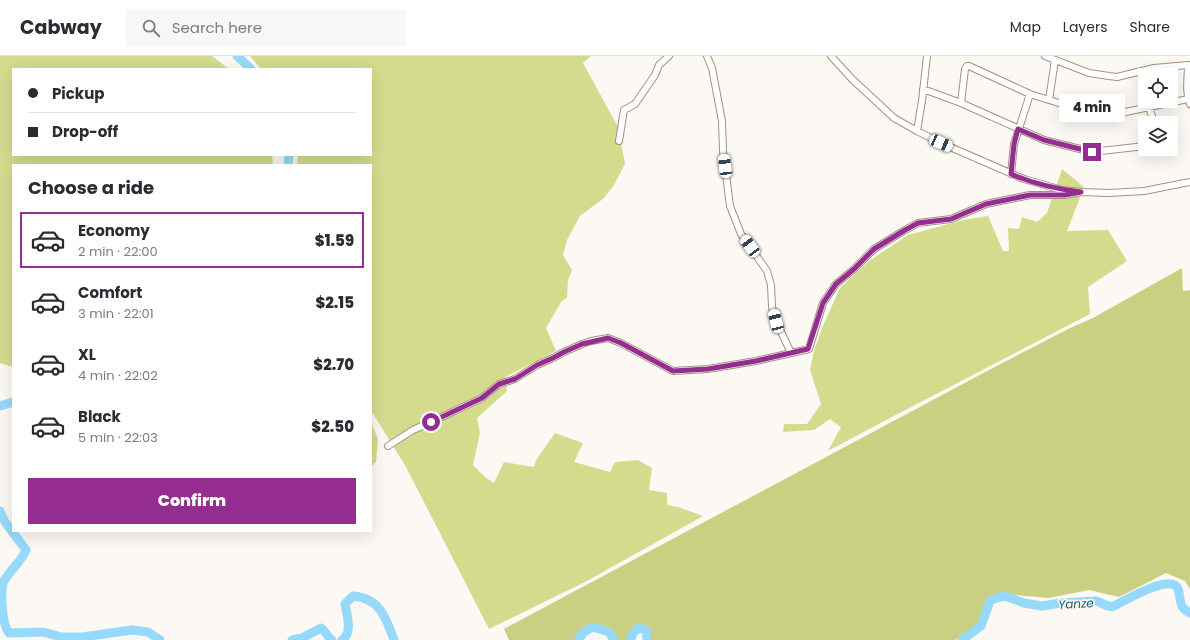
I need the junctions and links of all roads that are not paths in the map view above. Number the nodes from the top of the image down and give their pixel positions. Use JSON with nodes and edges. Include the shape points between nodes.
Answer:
{"nodes":[{"id":1,"x":669,"y":56,"type":"edge"},
{"id":2,"x":707,"y":56,"type":"edge"},
{"id":3,"x":831,"y":56,"type":"edge"},
{"id":4,"x":927,"y":56,"type":"edge"},
{"id":5,"x":1045,"y":56,"type":"edge"},
{"id":6,"x":1055,"y":60,"type":"junction"},
{"id":7,"x":924,"y":89,"type":"junction"},
{"id":8,"x":1030,"y":94,"type":"junction"},
{"id":9,"x":1049,"y":100,"type":"junction"},
{"id":10,"x":1189,"y":101,"type":"edge"},
{"id":11,"x":961,"y":103,"type":"junction"},
{"id":12,"x":1178,"y":103,"type":"edge"},
{"id":13,"x":1144,"y":108,"type":"edge"},
{"id":14,"x":1018,"y":129,"type":"junction"},
{"id":15,"x":917,"y":131,"type":"junction"},
{"id":16,"x":618,"y":141,"type":"dead end"},
{"id":17,"x":1138,"y":147,"type":"edge"},
{"id":18,"x":1011,"y":174,"type":"junction"},
{"id":19,"x":1190,"y":182,"type":"edge"},
{"id":20,"x":1081,"y":192,"type":"junction"},
{"id":21,"x":791,"y":353,"type":"junction"},
{"id":22,"x":388,"y":446,"type":"dead end"}],
"edges":[{"from":1,"to":16,"type":"street","via":[[659,65],[635,104],[624,110]]},
{"from":2,"to":21,"type":"street","via":[[712,68],[722,121],[730,206],[741,234],[767,271],[776,321]]},
{"from":3,"to":15,"type":"street","via":[[885,111]]},
{"from":4,"to":7,"type":"street"},
{"from":5,"to":6,"type":"street"},
{"from":6,"to":9,"type":"street"},
{"from":6,"to":10,"type":"street","via":[[1089,73],[1117,77],[1154,68],[1188,65]]},
{"from":7,"to":11,"type":"street"},
{"from":7,"to":15,"type":"street"},
{"from":8,"to":9,"type":"street"},
{"from":8,"to":11,"type":"street","via":[[967,66]]},
{"from":8,"to":14,"type":"street"},
{"from":9,"to":13,"type":"street","via":[[1102,114]]},
{"from":10,"to":12,"type":"street"},
{"from":11,"to":14,"type":"street"},
{"from":14,"to":17,"type":"street","via":[[1044,140],[1092,152]]},
{"from":14,"to":18,"type":"street"},
{"from":15,"to":18,"type":"street"},
{"from":18,"to":20,"type":"street","via":[[1044,186]]},
{"from":19,"to":20,"type":"street","via":[[1144,191]]},
{"from":20,"to":21,"type":"street","via":[[1065,195],[1030,195],[986,204],[951,219],[918,223],[905,230],[874,249],[836,284],[823,303],[808,349]]},
{"from":21,"to":22,"type":"street","via":[[708,369],[673,371],[614,340],[597,340],[582,344],[537,365],[515,379],[499,384],[482,398],[413,430]]}]}
